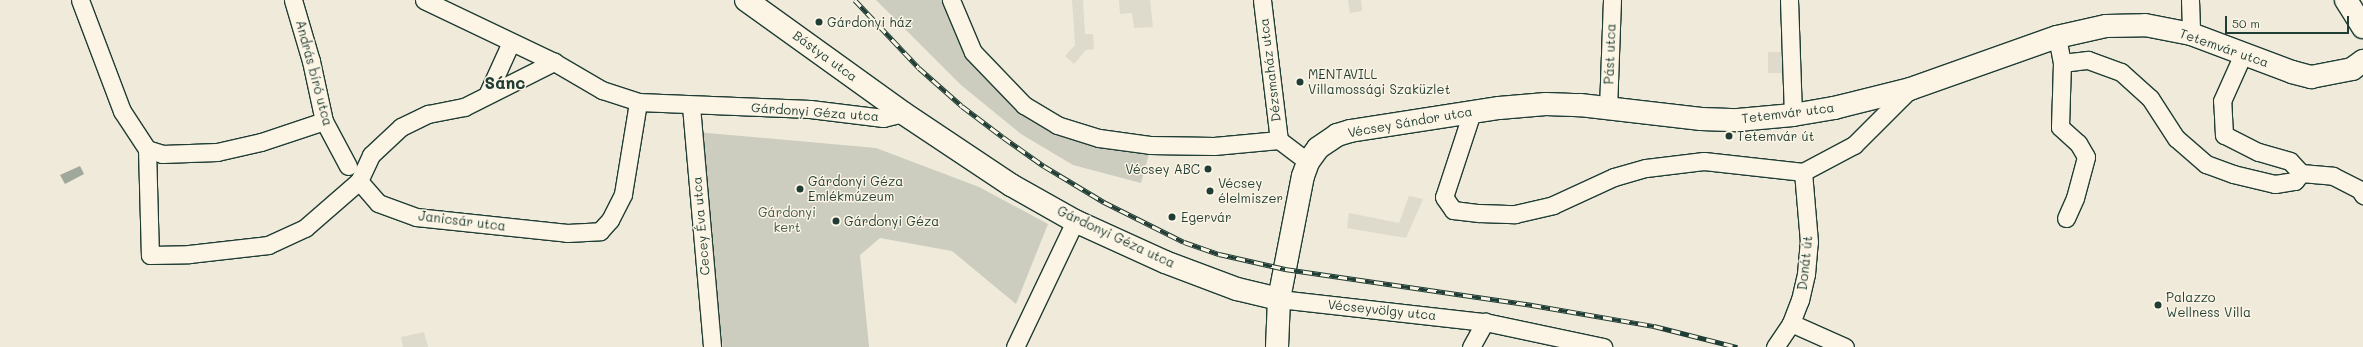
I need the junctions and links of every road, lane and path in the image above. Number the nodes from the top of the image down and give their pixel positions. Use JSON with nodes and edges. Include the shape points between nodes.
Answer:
{"nodes":[{"id":1,"x":80,"y":0,"type":"edge"},
{"id":2,"x":294,"y":0,"type":"edge"},
{"id":3,"x":424,"y":0,"type":"edge"},
{"id":4,"x":951,"y":0,"type":"edge"},
{"id":5,"x":1262,"y":0,"type":"edge"},
{"id":6,"x":1612,"y":0,"type":"edge"},
{"id":7,"x":1789,"y":0,"type":"edge"},
{"id":8,"x":2190,"y":0,"type":"edge"},
{"id":9,"x":2346,"y":0,"type":"edge"},
{"id":10,"x":750,"y":1,"type":"edge"},
{"id":11,"x":2363,"y":27,"type":"edge"},
{"id":12,"x":2191,"y":34,"type":"junction"},
{"id":13,"x":2057,"y":36,"type":"junction"},
{"id":14,"x":511,"y":42,"type":"junction"},
{"id":15,"x":2243,"y":54,"type":"junction"},
{"id":16,"x":2363,"y":61,"type":"edge"},
{"id":17,"x":554,"y":62,"type":"junction"},
{"id":18,"x":2062,"y":63,"type":"junction"},
{"id":19,"x":1910,"y":89,"type":"junction"},
{"id":20,"x":487,"y":95,"type":"junction"},
{"id":21,"x":638,"y":102,"type":"junction"},
{"id":22,"x":691,"y":106,"type":"junction"},
{"id":23,"x":1608,"y":109,"type":"junction"},
{"id":24,"x":1472,"y":112,"type":"junction"},
{"id":25,"x":903,"y":113,"type":"junction"},
{"id":26,"x":1664,"y":115,"type":"joint"},
{"id":27,"x":1792,"y":115,"type":"junction"},
{"id":28,"x":324,"y":121,"type":"junction"},
{"id":29,"x":1279,"y":140,"type":"junction"},
{"id":30,"x":147,"y":149,"type":"junction"},
{"id":31,"x":1308,"y":162,"type":"junction"},
{"id":32,"x":348,"y":166,"type":"dead end"},
{"id":33,"x":1803,"y":172,"type":"junction"},
{"id":34,"x":2301,"y":172,"type":"junction"},
{"id":35,"x":359,"y":181,"type":"junction"},
{"id":36,"x":2363,"y":195,"type":"edge"},
{"id":37,"x":2066,"y":218,"type":"dead end"},
{"id":38,"x":1075,"y":221,"type":"junction"},
{"id":39,"x":1279,"y":299,"type":"junction"},
{"id":40,"x":1485,"y":322,"type":"junction"},
{"id":41,"x":1791,"y":323,"type":"junction"},
{"id":42,"x":1574,"y":344,"type":"edge"},
{"id":43,"x":712,"y":347,"type":"edge"},
{"id":44,"x":1015,"y":347,"type":"edge"},
{"id":45,"x":1277,"y":347,"type":"edge"},
{"id":46,"x":1471,"y":347,"type":"edge"},
{"id":47,"x":1603,"y":347,"type":"edge"},
{"id":48,"x":1775,"y":347,"type":"edge"},
{"id":49,"x":1846,"y":347,"type":"edge"}],
"edges":[{"from":1,"to":30,"type":"street","via":[[122,111]]},
{"from":2,"to":28,"type":"street","name":"András bíró utca"},
{"from":3,"to":14,"type":"street","name":"Gárdonyi Géza utca"},
{"from":4,"to":29,"type":"street","via":[[973,52],[1024,105],[1057,125],[1099,138],[1150,144],[1214,146]]},
{"from":5,"to":29,"type":"street","name":"Dézsmaház utca"},
{"from":6,"to":23,"type":"street","name":"Pást utca"},
{"from":7,"to":27,"type":"street"},
{"from":8,"to":12,"type":"street"},
{"from":9,"to":11,"type":"main road"},
{"from":10,"to":25,"type":"main road","name":"Bástya utca"},
{"from":12,"to":13,"type":"main road","name":"Tetemvár utca","via":[[2145,25],[2106,26]]},
{"from":12,"to":15,"type":"main road","name":"Tetemvár utca"},
{"from":13,"to":18,"type":"street"},
{"from":13,"to":19,"type":"main road","name":"Tetemvár utca"},
{"from":14,"to":17,"type":"street","name":"Gárdonyi Géza utca"},
{"from":14,"to":20,"type":"street"},
{"from":15,"to":16,"type":"main road","name":"Tetemvár utca","via":[[2311,77],[2345,71]]},
{"from":15,"to":34,"type":"street","via":[[2222,100],[2224,136],[2258,152],[2290,160]]},
{"from":17,"to":20,"type":"street"},
{"from":17,"to":21,"type":"street","name":"Gárdonyi Géza utca","via":[[602,90]]},
{"from":18,"to":34,"type":"street","via":[[2088,60],[2121,72],[2150,98],[2176,138],[2206,164],[2233,174],[2275,184],[2295,182]]},
{"from":18,"to":37,"type":"street","via":[[2060,127],[2078,143],[2086,157],[2077,191]]},
{"from":19,"to":27,"type":"main road","name":"Tetemvár utca","via":[[1834,108]]},
{"from":19,"to":33,"type":"street","name":"Tetemvár utca","via":[[1854,145]]},
{"from":20,"to":35,"type":"street","via":[[464,107],[428,114],[401,127],[371,155]]},
{"from":21,"to":22,"type":"street","name":"Gárdonyi Géza utca"},
{"from":21,"to":35,"type":"street","name":"Janicsár utca","via":[[623,194],[610,220],[600,230],[567,233],[416,217],[378,203]]},
{"from":22,"to":25,"type":"street","name":"Gárdonyi Géza utca","via":[[810,109],[883,118]]},
{"from":22,"to":43,"type":"street","name":"Cecey Éva utca"},
{"from":23,"to":24,"type":"main road","name":"Vécsey Sándor utca","via":[[1546,104]]},
{"from":23,"to":26,"type":"main road","name":"Vécsey Sándor utca"},
{"from":24,"to":31,"type":"main road","name":"Vécsey Sándor utca","via":[[1350,131],[1326,142]]},
{"from":24,"to":33,"type":"street","via":[[1444,197],[1453,210],[1515,214],[1553,205],[1614,177],[1646,168],[1704,161]]},
{"from":25,"to":38,"type":"main road","name":"Gárdonyi Géza utca","via":[[1011,185]]},
{"from":26,"to":27,"type":"main road","name":"Tetemvár utca","via":[[1738,120]]},
{"from":28,"to":30,"type":"street","via":[[261,142],[217,152],[162,154]]},
{"from":28,"to":32,"type":"street","name":"András bíró utca"},
{"from":29,"to":31,"type":"street"},
{"from":30,"to":35,"type":"street","via":[[150,255],[189,254],[268,245],[305,228]]},
{"from":31,"to":39,"type":"main road"},
{"from":33,"to":41,"type":"street","name":"Donát út","via":[[1809,242],[1802,294]]},
{"from":34,"to":36,"type":"street","via":[[2333,176],[2360,190]]},
{"from":38,"to":39,"type":"main road","name":"Gárdonyi Géza utca","via":[[1166,262],[1237,289]]},
{"from":38,"to":44,"type":"street"},
{"from":39,"to":40,"type":"street","name":"Vécseyvölgy utca"},
{"from":39,"to":45,"type":"main road"},
{"from":40,"to":42,"type":"street","name":"Vécseyvölgy utca"},
{"from":40,"to":46,"type":"street"},
{"from":41,"to":48,"type":"street","name":"Donát út"},
{"from":41,"to":49,"type":"street"},
{"from":42,"to":47,"type":"street","name":"Vécseyvölgy utca"}]}
